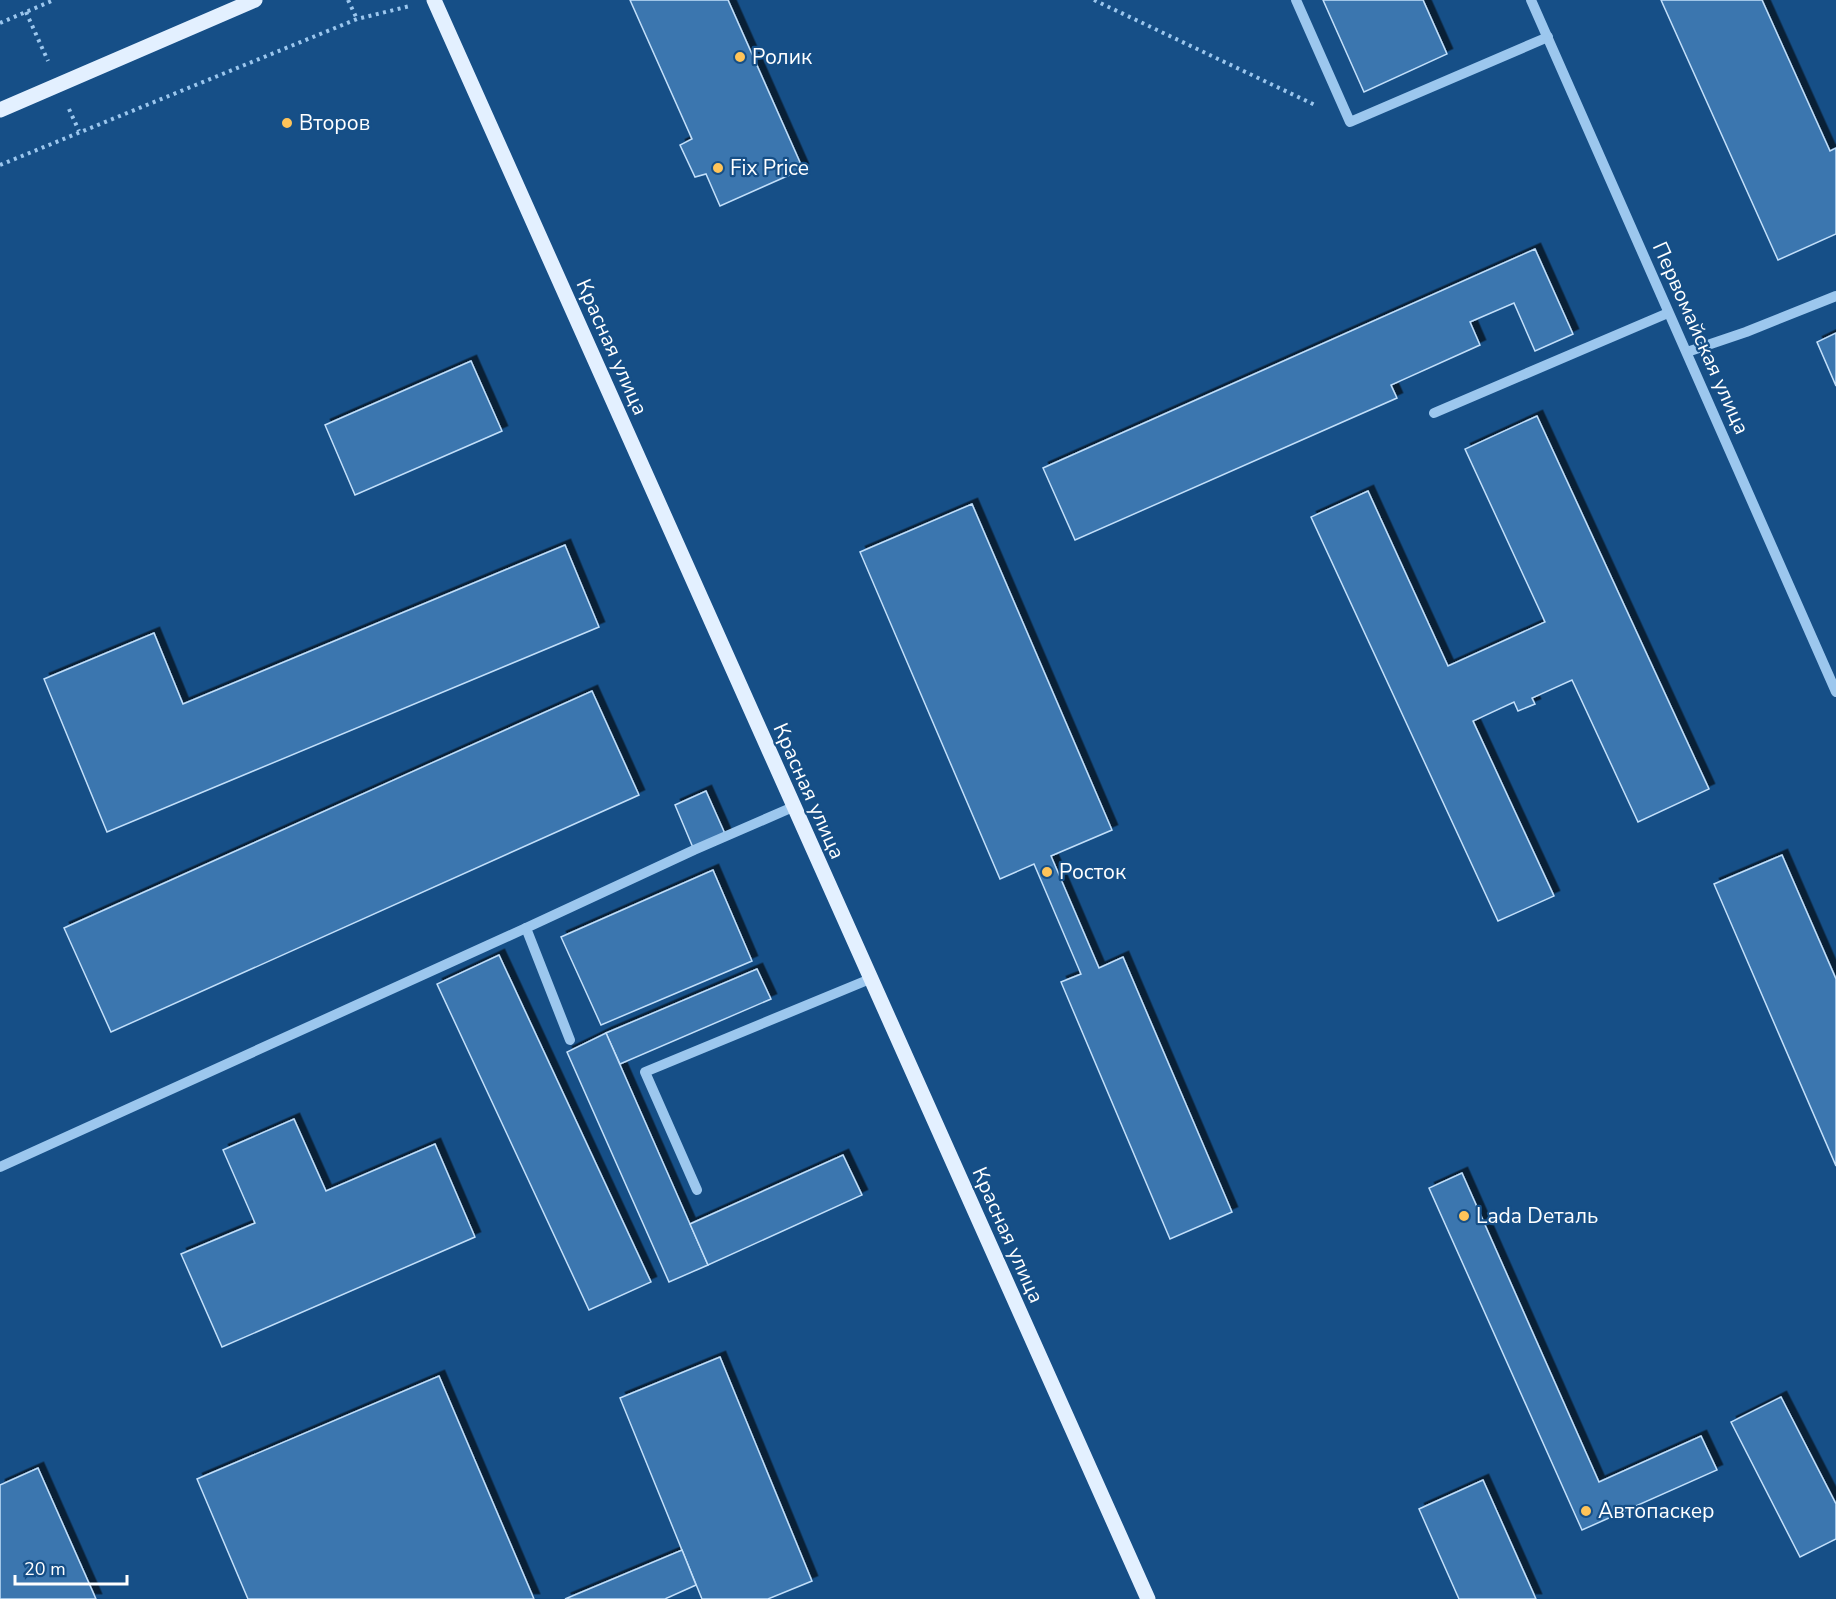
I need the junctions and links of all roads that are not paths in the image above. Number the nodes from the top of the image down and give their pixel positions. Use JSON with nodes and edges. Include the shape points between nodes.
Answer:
{"nodes":[{"id":1,"x":255,"y":0,"type":"edge"},
{"id":2,"x":434,"y":0,"type":"edge"},
{"id":3,"x":1296,"y":0,"type":"edge"},
{"id":4,"x":1532,"y":0,"type":"edge"},
{"id":5,"x":1548,"y":37,"type":"junction"},
{"id":6,"x":0,"y":110,"type":"edge"},
{"id":7,"x":1836,"y":296,"type":"edge"},
{"id":8,"x":1668,"y":313,"type":"junction"},
{"id":9,"x":1687,"y":352,"type":"junction"},
{"id":10,"x":1434,"y":413,"type":"dead end"},
{"id":11,"x":1836,"y":692,"type":"edge"},
{"id":12,"x":793,"y":807,"type":"junction"},
{"id":13,"x":526,"y":928,"type":"junction"},
{"id":14,"x":870,"y":979,"type":"junction"},
{"id":15,"x":570,"y":1040,"type":"dead end"},
{"id":16,"x":0,"y":1167,"type":"edge"},
{"id":17,"x":697,"y":1190,"type":"dead end"},
{"id":18,"x":1148,"y":1599,"type":"edge"}],
"edges":[{"from":1,"to":6,"type":"main road"},
{"from":2,"to":12,"type":"main road","name":"Красная улица"},
{"from":3,"to":5,"type":"street","via":[[1350,122]]},
{"from":4,"to":5,"type":"street","name":"Первомайская улица"},
{"from":5,"to":8,"type":"street","name":"Первомайская улица"},
{"from":7,"to":9,"type":"street"},
{"from":8,"to":9,"type":"street","name":"Первомайская улица"},
{"from":8,"to":10,"type":"street"},
{"from":9,"to":11,"type":"street","name":"Первомайская улица"},
{"from":12,"to":13,"type":"street"},
{"from":12,"to":14,"type":"main road","name":"Красная улица"},
{"from":13,"to":15,"type":"street"},
{"from":13,"to":16,"type":"street"},
{"from":14,"to":17,"type":"street","via":[[645,1072]]},
{"from":14,"to":18,"type":"main road","name":"Красная улица"}]}
